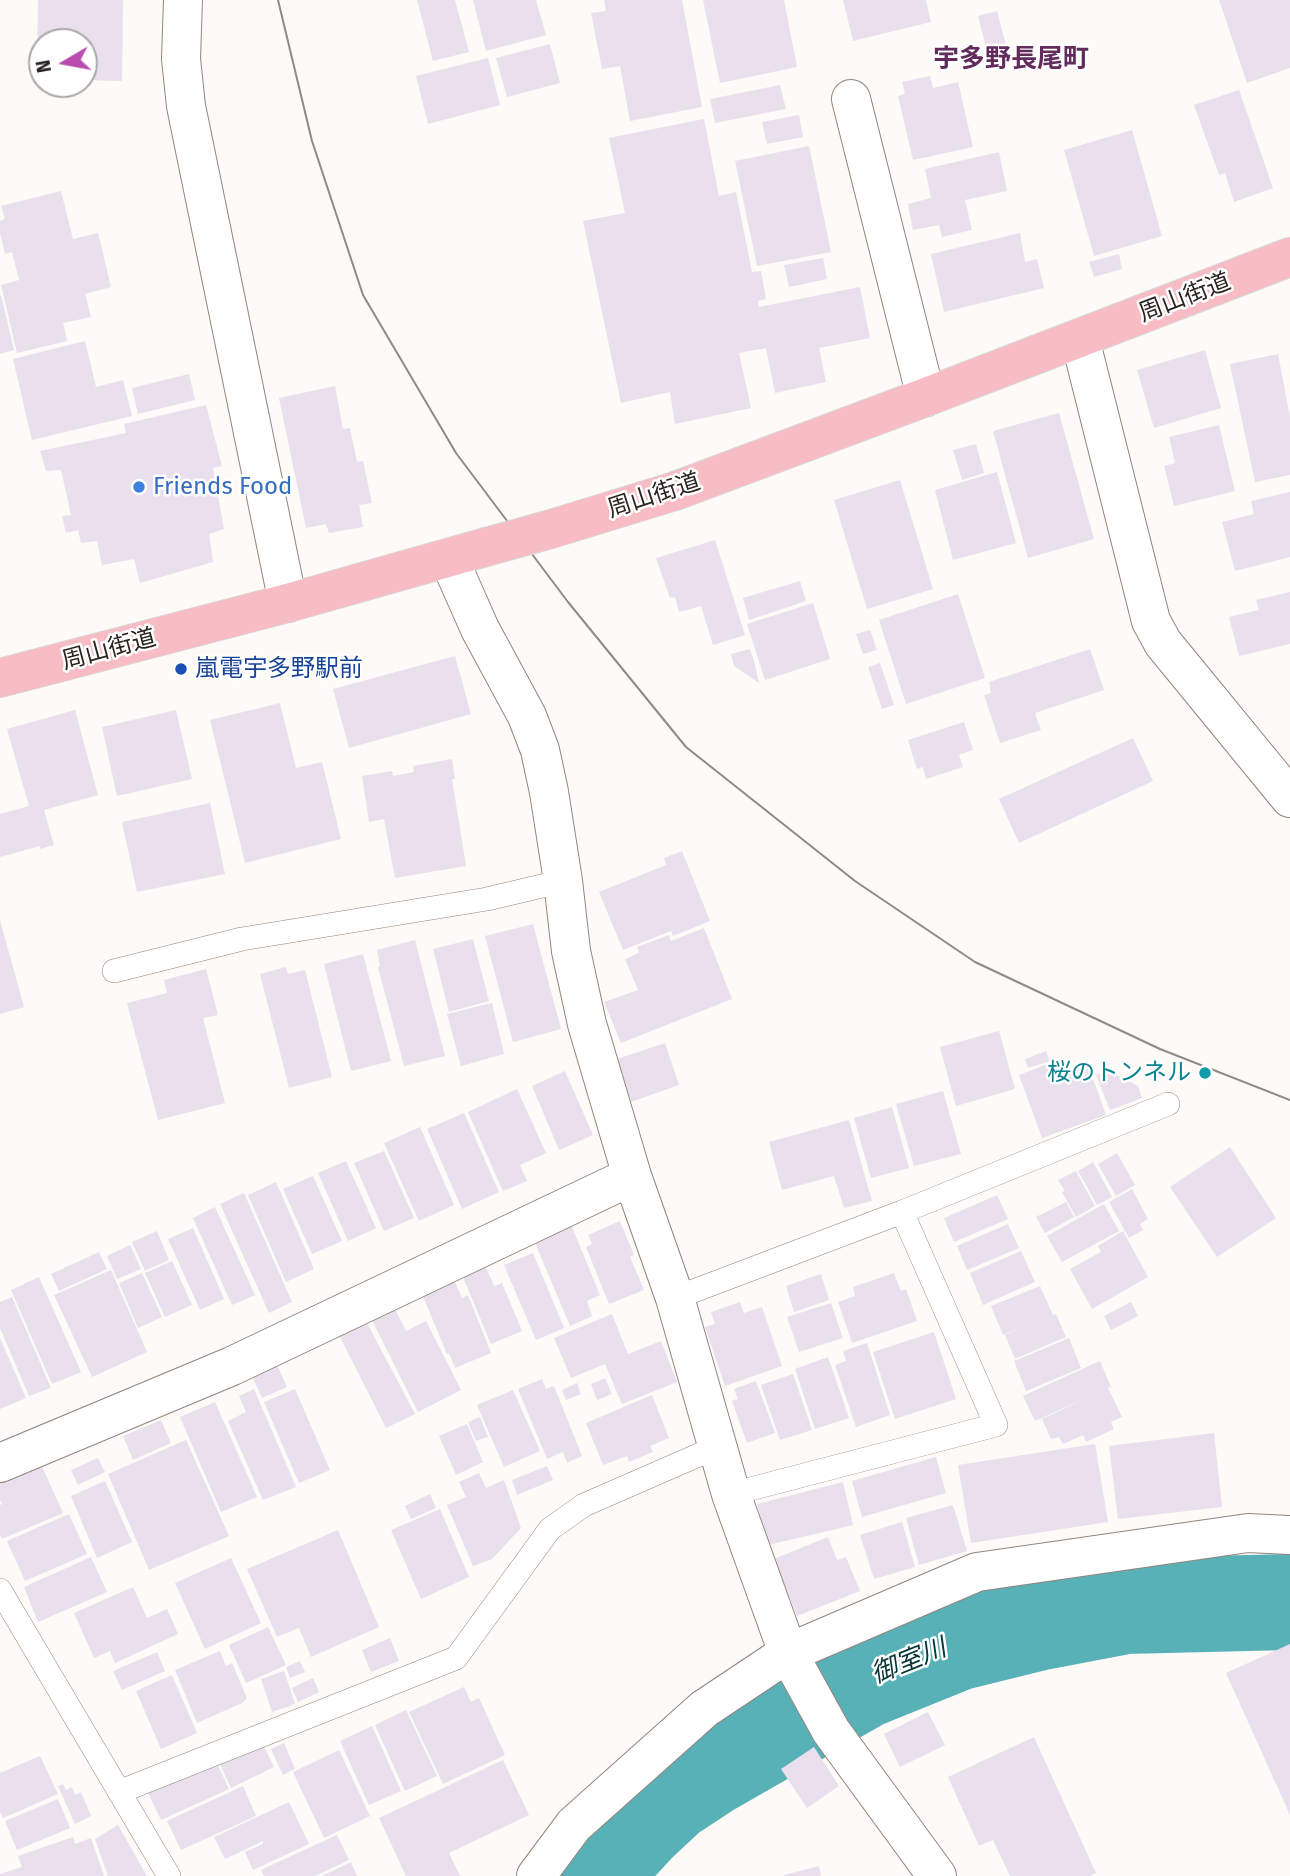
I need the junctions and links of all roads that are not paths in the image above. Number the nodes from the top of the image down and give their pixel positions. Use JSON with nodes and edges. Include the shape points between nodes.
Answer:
{"nodes":[{"id":1,"x":183,"y":0,"type":"edge"},
{"id":2,"x":851,"y":99,"type":"dead end"},
{"id":3,"x":1290,"y":257,"type":"edge"},
{"id":4,"x":1080,"y":339,"type":"junction"},
{"id":5,"x":926,"y":397,"type":"junction"},
{"id":6,"x":449,"y":559,"type":"junction"},
{"id":7,"x":288,"y":603,"type":"junction"},
{"id":8,"x":0,"y":678,"type":"edge"},
{"id":9,"x":1290,"y":798,"type":"edge"},
{"id":10,"x":563,"y":881,"type":"junction"},
{"id":11,"x":114,"y":971,"type":"dead end"},
{"id":12,"x":1168,"y":1104,"type":"dead end"},
{"id":13,"x":632,"y":1176,"type":"junction"},
{"id":14,"x":902,"y":1212,"type":"junction"},
{"id":15,"x":675,"y":1298,"type":"junction"},
{"id":16,"x":717,"y":1447,"type":"junction"},
{"id":17,"x":0,"y":1463,"type":"edge"},
{"id":18,"x":731,"y":1494,"type":"junction"},
{"id":19,"x":1290,"y":1535,"type":"edge"},
{"id":20,"x":0,"y":1590,"type":"edge"},
{"id":21,"x":791,"y":1659,"type":"junction"},
{"id":22,"x":119,"y":1792,"type":"junction"},
{"id":23,"x":169,"y":1876,"type":"edge"},
{"id":24,"x":536,"y":1876,"type":"edge"},
{"id":25,"x":937,"y":1876,"type":"edge"}],
"edges":[{"from":1,"to":7,"type":"street","via":[[181,59],[186,106]]},
{"from":2,"to":5,"type":"street"},
{"from":3,"to":4,"type":"highway","name":"周山街道"},
{"from":4,"to":5,"type":"highway","name":"周山街道"},
{"from":4,"to":9,"type":"street","via":[[1151,621],[1163,643]]},
{"from":5,"to":6,"type":"highway","name":"周山街道","bridge":true,"via":[[675,491]]},
{"from":6,"to":7,"type":"highway","name":"周山街道"},
{"from":6,"to":10,"type":"street","via":[[540,750]]},
{"from":7,"to":8,"type":"highway","name":"周山街道"},
{"from":10,"to":11,"type":"lane","via":[[487,899],[242,939]]},
{"from":10,"to":13,"type":"street","via":[[571,951],[587,1024]]},
{"from":12,"to":14,"type":"lane"},
{"from":13,"to":15,"type":"street"},
{"from":13,"to":17,"type":"street","via":[[232,1366]]},
{"from":14,"to":15,"type":"lane"},
{"from":14,"to":18,"type":"lane","via":[[996,1424]]},
{"from":15,"to":16,"type":"street"},
{"from":16,"to":18,"type":"street"},
{"from":16,"to":22,"type":"lane","via":[[584,1505],[550,1529],[456,1658]]},
{"from":18,"to":21,"type":"street"},
{"from":19,"to":21,"type":"street","via":[[1248,1533],[977,1572]]},
{"from":20,"to":22,"type":"lane"},
{"from":21,"to":24,"type":"street","via":[[704,1709],[574,1825]]},
{"from":21,"to":25,"type":"street","via":[[831,1731]]},
{"from":22,"to":23,"type":"lane"}]}
